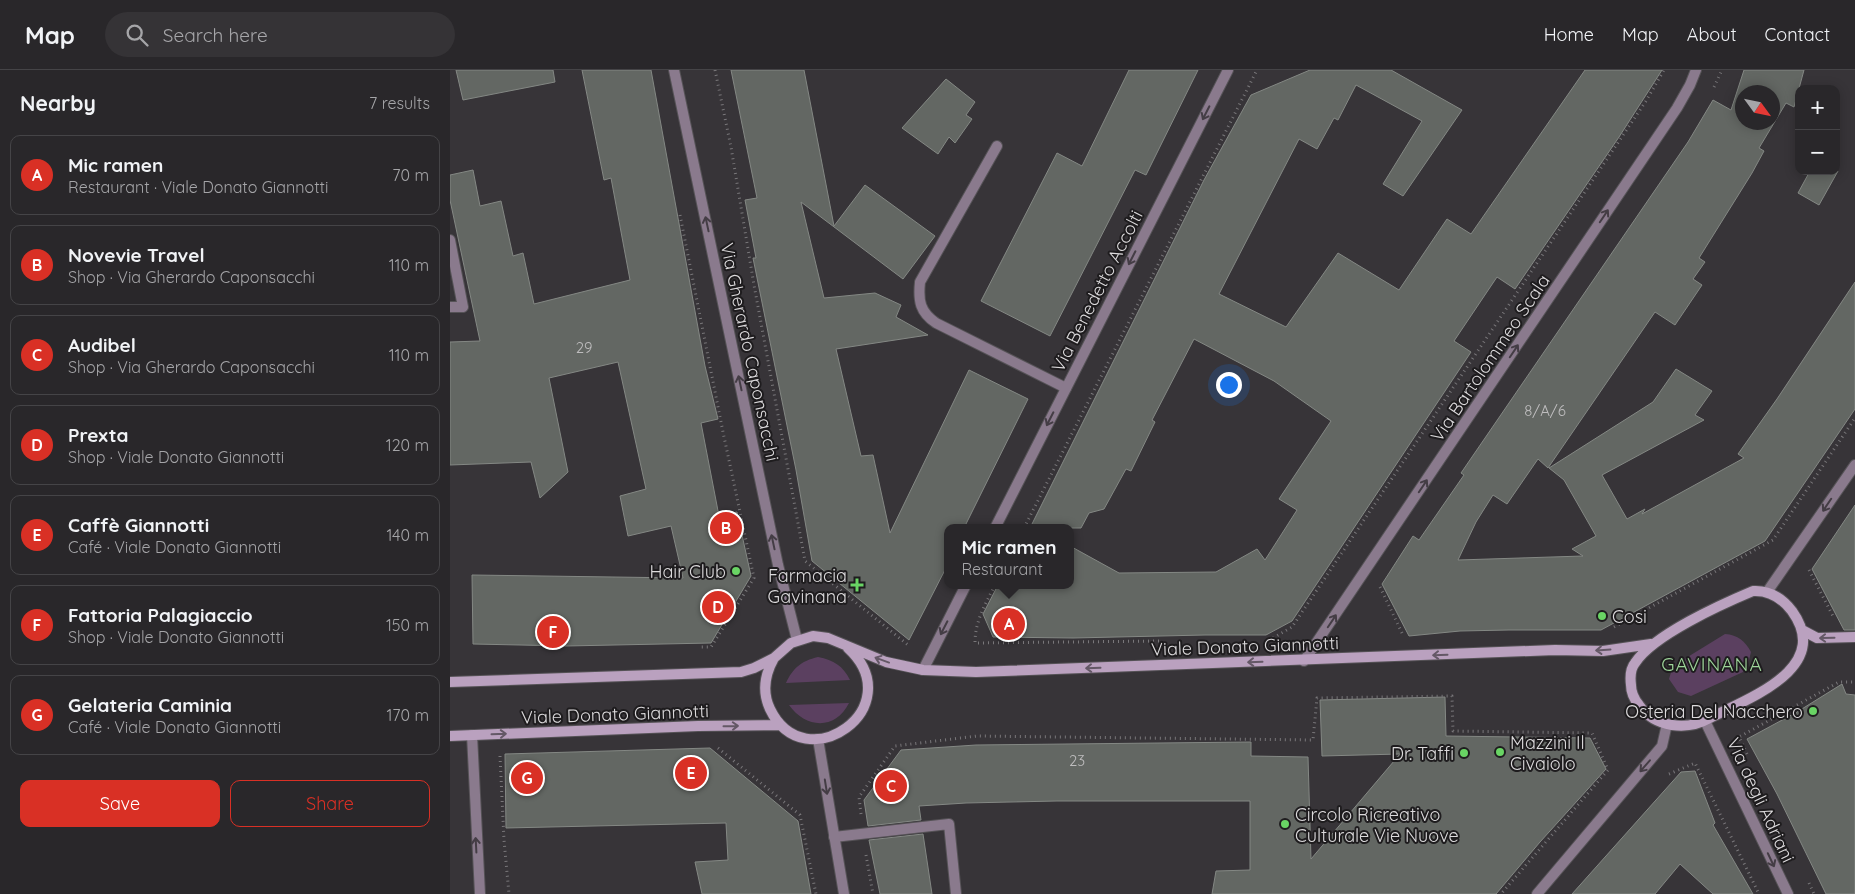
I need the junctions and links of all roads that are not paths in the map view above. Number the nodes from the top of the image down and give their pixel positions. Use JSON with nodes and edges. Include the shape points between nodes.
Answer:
{"nodes":[{"id":1,"x":674,"y":70,"type":"edge"},
{"id":2,"x":1228,"y":70,"type":"edge"},
{"id":3,"x":1696,"y":70,"type":"edge"},
{"id":4,"x":997,"y":146,"type":"dead end"},
{"id":5,"x":450,"y":240,"type":"edge"},
{"id":6,"x":450,"y":308,"type":"edge"},
{"id":7,"x":1066,"y":388,"type":"junction"},
{"id":8,"x":1855,"y":464,"type":"edge"},
{"id":9,"x":997,"y":524,"type":"edge"},
{"id":10,"x":964,"y":589,"type":"edge"},
{"id":11,"x":1767,"y":592,"type":"junction"},
{"id":12,"x":1802,"y":630,"type":"junction"},
{"id":13,"x":1855,"y":638,"type":"edge"},
{"id":14,"x":797,"y":640,"type":"junction"},
{"id":15,"x":844,"y":644,"type":"junction"},
{"id":16,"x":1651,"y":644,"type":"junction"},
{"id":17,"x":774,"y":658,"type":"junction"},
{"id":18,"x":1304,"y":660,"type":"junction"},
{"id":19,"x":922,"y":670,"type":"junction"},
{"id":20,"x":450,"y":682,"type":"edge"},
{"id":21,"x":1705,"y":721,"type":"junction"},
{"id":22,"x":1667,"y":724,"type":"junction"},
{"id":23,"x":781,"y":725,"type":"junction"},
{"id":24,"x":472,"y":735,"type":"junction"},
{"id":25,"x":450,"y":736,"type":"edge"},
{"id":26,"x":818,"y":739,"type":"junction"},
{"id":27,"x":834,"y":837,"type":"junction"},
{"id":28,"x":480,"y":894,"type":"edge"},
{"id":29,"x":844,"y":894,"type":"edge"},
{"id":30,"x":956,"y":894,"type":"edge"},
{"id":31,"x":1537,"y":894,"type":"edge"},
{"id":32,"x":1788,"y":894,"type":"edge"}],
"edges":[{"from":14,"to":1,"type":"street","name":"Via Gherardo Caponsacchi","one_way":true,"via":[[776,555]]},
{"from":2,"to":7,"type":"street","name":"Via Benedetto Accolti","one_way":true},
{"from":18,"to":3,"type":"street","name":"Via Bartolommeo Scala","one_way":true,"via":[[1677,108]]},
{"from":4,"to":7,"type":"street","via":[[920,282],[918,296],[927,317],[936,323]]},
{"from":5,"to":6,"type":"street","via":[[463,307]]},
{"from":7,"to":9,"type":"street","name":"Via Benedetto Accolti","one_way":true},
{"from":8,"to":11,"type":"street","one_way":true},
{"from":10,"to":19,"type":"street","one_way":true},
{"from":11,"to":12,"type":"street","via":[[1785,603]]},
{"from":11,"to":16,"type":"street","via":[[1753,591],[1722,604]]},
{"from":13,"to":12,"type":"street","one_way":true,"via":[[1817,638]]},
{"from":12,"to":21,"type":"street","via":[[1803,652],[1780,680]]},
{"from":14,"to":15,"type":"street","name":"Viale Donato Giannotti","via":[[812,636]]},
{"from":14,"to":17,"type":"street","name":"Viale Donato Giannotti"},
{"from":19,"to":15,"type":"street","name":"Viale Donato Giannotti","one_way":true,"via":[[886,662]]},
{"from":15,"to":26,"type":"street","via":[[862,665],[868,686],[867,698],[850,726],[836,735]]},
{"from":16,"to":18,"type":"street","name":"Viale Donato Giannotti","one_way":true,"via":[[1603,651]]},
{"from":16,"to":22,"type":"street","via":[[1633,665],[1631,690],[1646,714]]},
{"from":17,"to":20,"type":"street","name":"Viale Donato Giannotti","via":[[741,672]]},
{"from":17,"to":23,"type":"street","via":[[766,676],[766,696]]},
{"from":18,"to":19,"type":"street","name":"Viale Donato Giannotti","one_way":true,"via":[[976,672]]},
{"from":21,"to":22,"type":"street","via":[[1688,725]]},
{"from":21,"to":32,"type":"street","name":"Via degli Adriani","one_way":true},
{"from":22,"to":31,"type":"street","one_way":true,"via":[[1662,746]]},
{"from":24,"to":23,"type":"street","name":"Viale Donato Giannotti","one_way":true},
{"from":23,"to":26,"type":"street","name":"Viale Donato Giannotti","via":[[798,736]]},
{"from":24,"to":25,"type":"street","name":"Viale Donato Giannotti"},
{"from":28,"to":24,"type":"street","one_way":true},
{"from":26,"to":27,"type":"street","one_way":true},
{"from":27,"to":29,"type":"street"},
{"from":27,"to":30,"type":"street","via":[[949,824]]}]}
